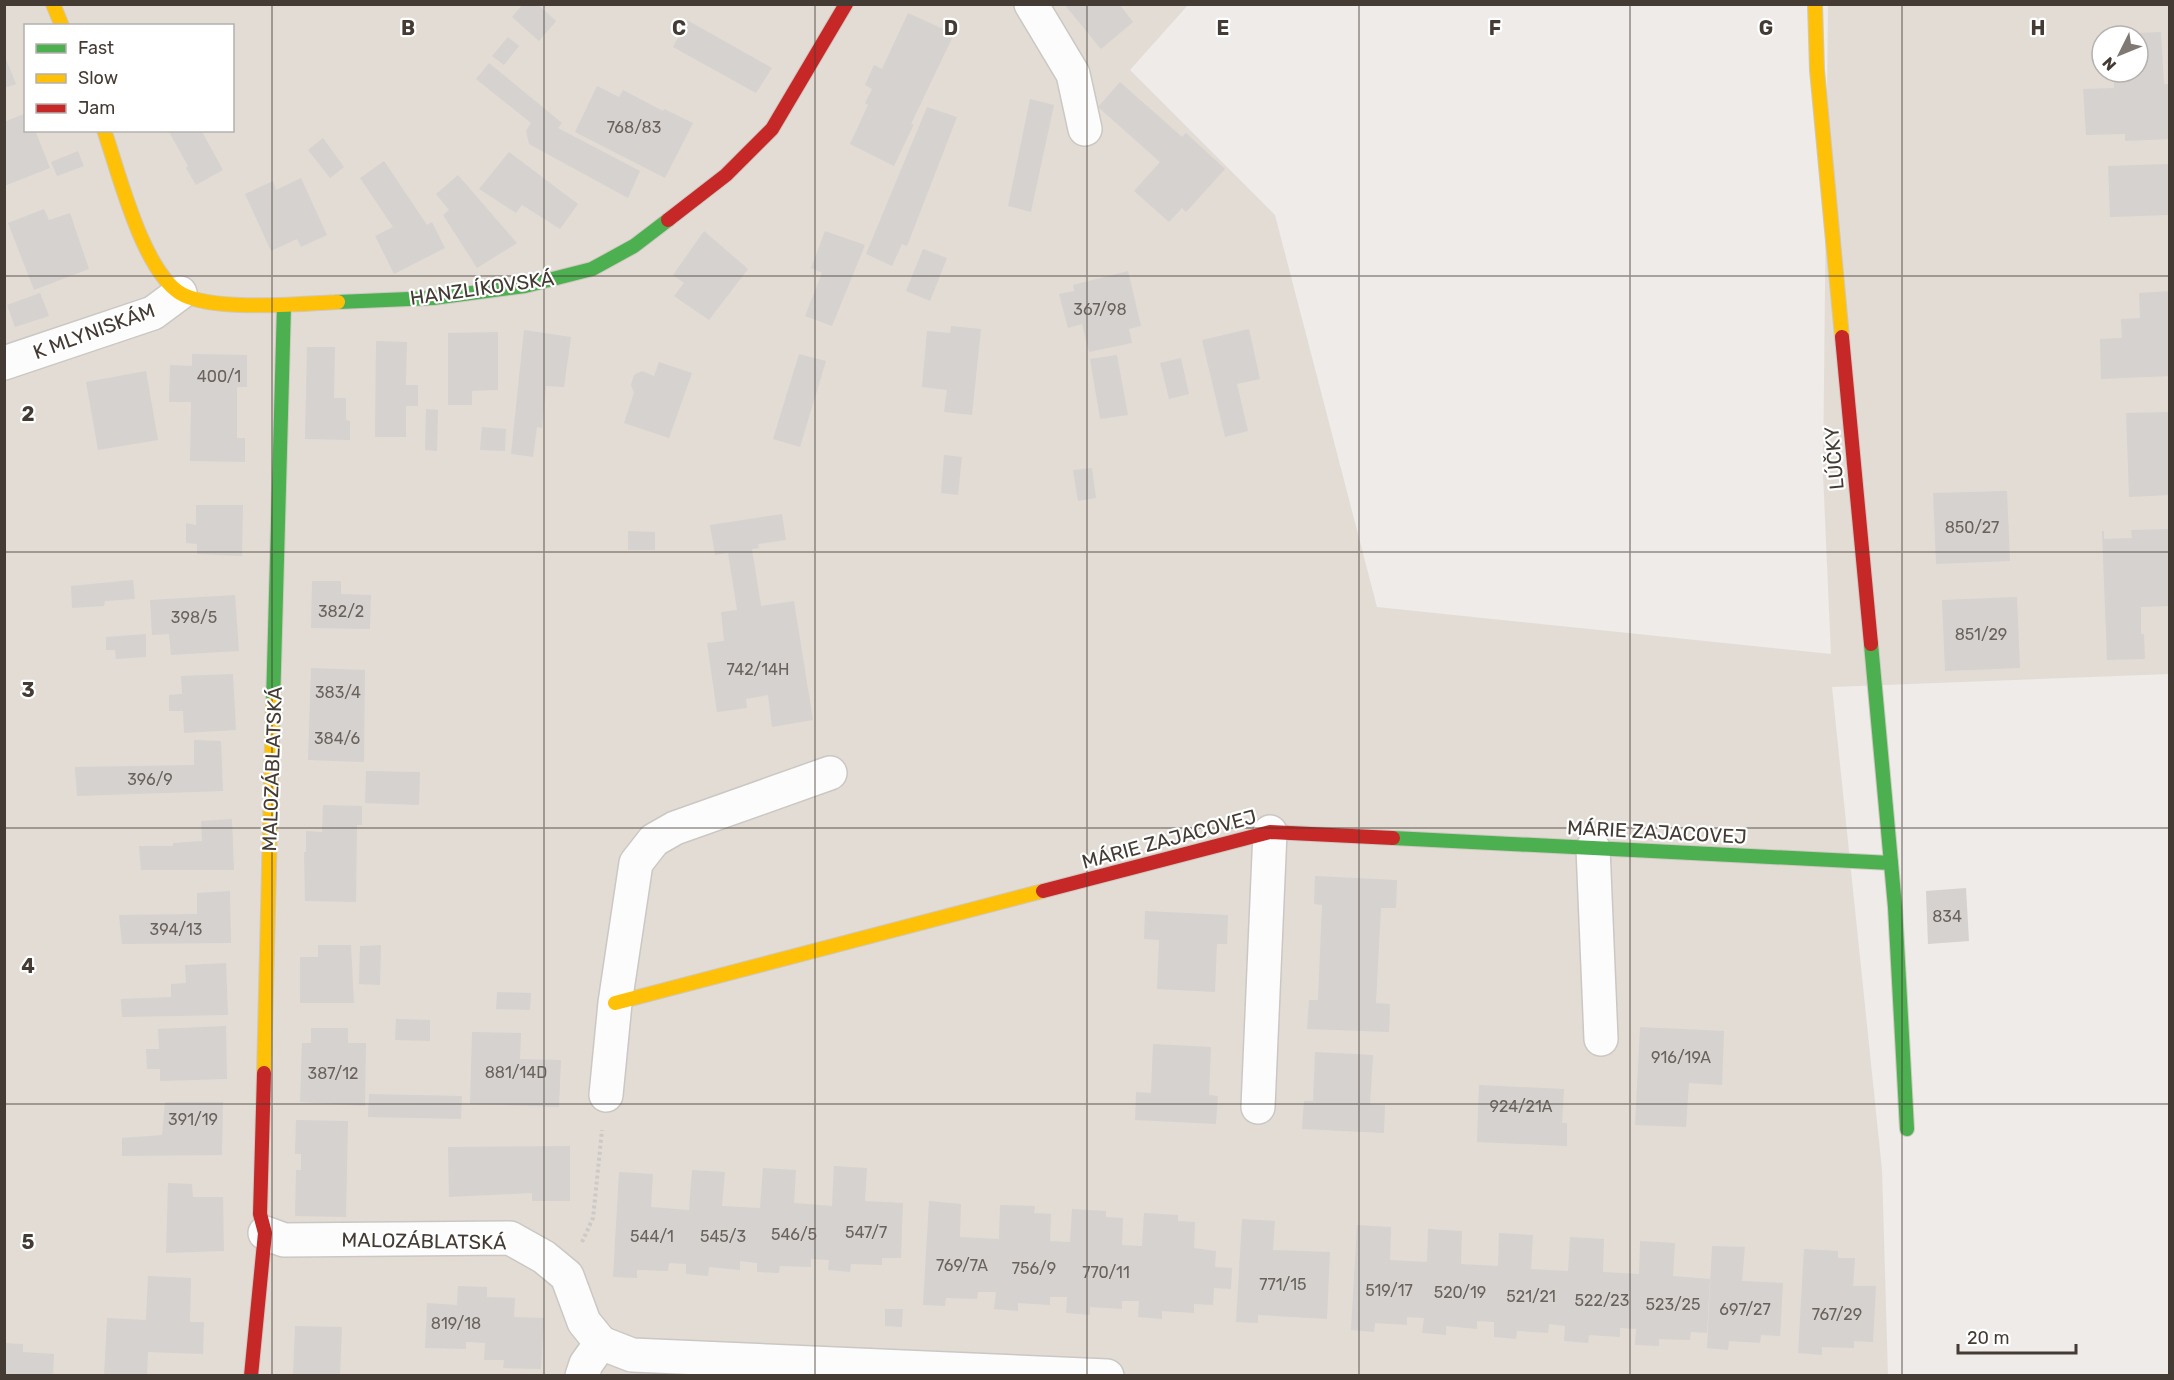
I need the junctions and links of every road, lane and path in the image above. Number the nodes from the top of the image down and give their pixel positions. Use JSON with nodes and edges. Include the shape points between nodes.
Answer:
{"nodes":[{"id":1,"x":53,"y":4,"type":"edge"},
{"id":2,"x":846,"y":4,"type":"edge"},
{"id":3,"x":1031,"y":4,"type":"edge"},
{"id":4,"x":1815,"y":4,"type":"edge"},
{"id":5,"x":61,"y":24,"type":"edge"},
{"id":6,"x":1085,"y":129,"type":"dead end"},
{"id":7,"x":105,"y":132,"type":"edge"},
{"id":8,"x":180,"y":293,"type":"junction"},
{"id":9,"x":284,"y":305,"type":"junction"},
{"id":10,"x":4,"y":363,"type":"edge"},
{"id":11,"x":830,"y":772,"type":"dead end"},
{"id":12,"x":1270,"y":832,"type":"junction"},
{"id":13,"x":1593,"y":848,"type":"junction"},
{"id":14,"x":1891,"y":863,"type":"junction"},
{"id":15,"x":615,"y":1003,"type":"junction"},
{"id":16,"x":1601,"y":1039,"type":"dead end"},
{"id":17,"x":606,"y":1095,"type":"joint"},
{"id":18,"x":1258,"y":1107,"type":"dead end"},
{"id":19,"x":1907,"y":1129,"type":"dead end"},
{"id":20,"x":264,"y":1233,"type":"junction"},
{"id":21,"x":567,"y":1276,"type":"junction"},
{"id":22,"x":601,"y":1343,"type":"junction"},
{"id":23,"x":251,"y":1376,"type":"edge"},
{"id":24,"x":582,"y":1376,"type":"edge"},
{"id":25,"x":1107,"y":1376,"type":"edge"}],
"edges":[{"from":1,"to":5,"type":"street"},
{"from":2,"to":9,"type":"street","name":"HANZLÍKOVSKÁ","via":[[772,129],[690,204],[634,246],[592,269],[525,286],[434,298]]},
{"from":3,"to":6,"type":"street","via":[[1073,74]]},
{"from":4,"to":14,"type":"street","name":"LÚČKY","via":[[1817,69]]},
{"from":7,"to":8,"type":"street","name":"HANZLÍKOVSKÁ","via":[[141,238],[156,269]]},
{"from":8,"to":9,"type":"street","name":"HANZLÍKOVSKÁ","via":[[203,301]]},
{"from":8,"to":10,"type":"street","name":"K MLYNISKÁM","via":[[153,313]]},
{"from":9,"to":20,"type":"street","name":"MALOZÁBLATSKÁ","via":[[260,1214]]},
{"from":11,"to":15,"type":"street","via":[[675,828],[654,840],[636,863]]},
{"from":12,"to":13,"type":"street","name":"MÁRIE ZAJACOVEJ"},
{"from":12,"to":15,"type":"street","name":"MÁRIE ZAJACOVEJ"},
{"from":12,"to":18,"type":"street"},
{"from":13,"to":14,"type":"street","name":"MÁRIE ZAJACOVEJ"},
{"from":13,"to":16,"type":"street"},
{"from":14,"to":19,"type":"street","name":"LÚČKY"},
{"from":15,"to":17,"type":"street"},
{"from":17,"to":21,"type":"path","via":[[593,1218]]},
{"from":20,"to":21,"type":"street","name":"MALOZÁBLATSKÁ","via":[[284,1240],[510,1238],[544,1257]]},
{"from":20,"to":23,"type":"street","name":"MALOZÁBLATSKÁ"},
{"from":21,"to":22,"type":"street","via":[[584,1322]]},
{"from":22,"to":24,"type":"street"},
{"from":22,"to":25,"type":"street","via":[[632,1354]]}]}
